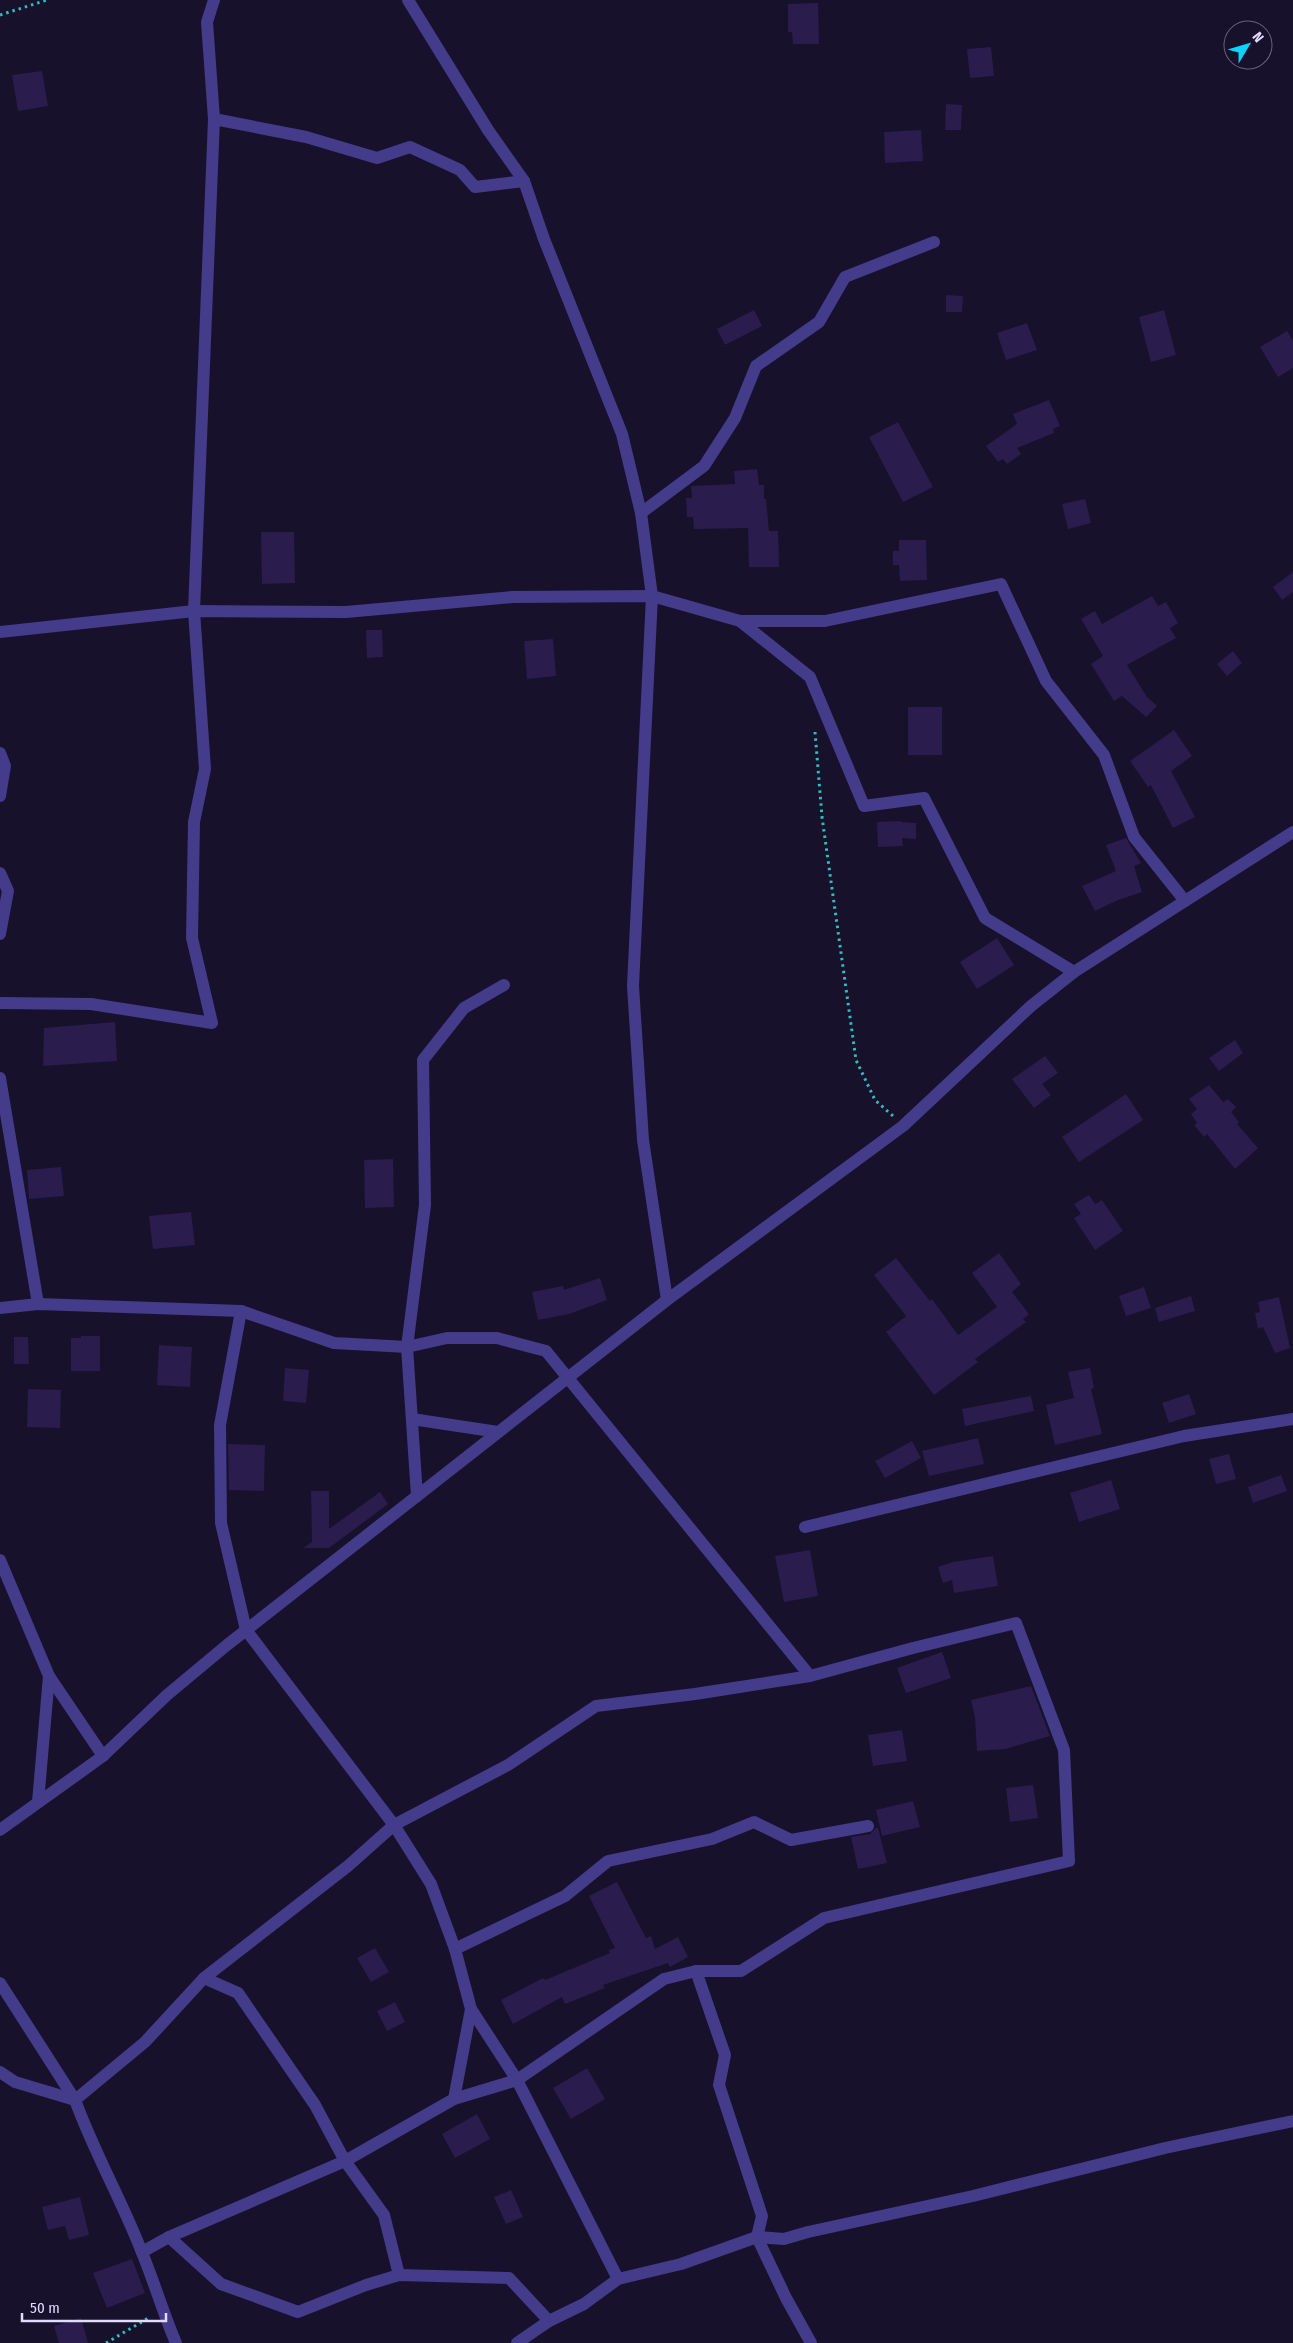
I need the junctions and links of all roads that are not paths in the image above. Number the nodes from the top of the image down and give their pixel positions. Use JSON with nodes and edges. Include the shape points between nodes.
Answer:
{"nodes":[{"id":1,"x":214,"y":0,"type":"edge"},
{"id":2,"x":408,"y":0,"type":"edge"},
{"id":3,"x":214,"y":119,"type":"junction"},
{"id":4,"x":524,"y":181,"type":"junction"},
{"id":5,"x":934,"y":242,"type":"dead end"},
{"id":6,"x":641,"y":513,"type":"junction"},
{"id":7,"x":652,"y":596,"type":"junction"},
{"id":8,"x":194,"y":611,"type":"junction"},
{"id":9,"x":740,"y":621,"type":"junction"},
{"id":10,"x":0,"y":632,"type":"edge"},
{"id":11,"x":0,"y":753,"type":"edge"},
{"id":12,"x":0,"y":796,"type":"edge"},
{"id":13,"x":1293,"y":832,"type":"edge"},
{"id":14,"x":0,"y":873,"type":"edge"},
{"id":15,"x":1185,"y":901,"type":"junction"},
{"id":16,"x":0,"y":934,"type":"edge"},
{"id":17,"x":1074,"y":972,"type":"junction"},
{"id":18,"x":504,"y":985,"type":"dead end"},
{"id":19,"x":0,"y":1003,"type":"edge"},
{"id":20,"x":0,"y":1078,"type":"edge"},
{"id":21,"x":667,"y":1300,"type":"junction"},
{"id":22,"x":38,"y":1304,"type":"junction"},
{"id":23,"x":0,"y":1308,"type":"edge"},
{"id":24,"x":241,"y":1311,"type":"junction"},
{"id":25,"x":407,"y":1347,"type":"junction"},
{"id":26,"x":567,"y":1378,"type":"junction"},
{"id":27,"x":412,"y":1419,"type":"junction"},
{"id":28,"x":1293,"y":1419,"type":"edge"},
{"id":29,"x":498,"y":1432,"type":"junction"},
{"id":30,"x":417,"y":1496,"type":"junction"},
{"id":31,"x":805,"y":1527,"type":"dead end"},
{"id":32,"x":0,"y":1560,"type":"edge"},
{"id":33,"x":246,"y":1630,"type":"junction"},
{"id":34,"x":49,"y":1676,"type":"junction"},
{"id":35,"x":810,"y":1676,"type":"junction"},
{"id":36,"x":104,"y":1756,"type":"junction"},
{"id":37,"x":38,"y":1802,"type":"junction"},
{"id":38,"x":394,"y":1825,"type":"junction"},
{"id":39,"x":868,"y":1826,"type":"dead end"},
{"id":40,"x":0,"y":1830,"type":"edge"},
{"id":41,"x":455,"y":1949,"type":"junction"},
{"id":42,"x":696,"y":1971,"type":"junction"},
{"id":43,"x":204,"y":1978,"type":"junction"},
{"id":44,"x":0,"y":1983,"type":"edge"},
{"id":45,"x":471,"y":2009,"type":"junction"},
{"id":46,"x":0,"y":2072,"type":"edge"},
{"id":47,"x":517,"y":2080,"type":"junction"},
{"id":48,"x":454,"y":2099,"type":"junction"},
{"id":49,"x":75,"y":2100,"type":"junction"},
{"id":50,"x":1293,"y":2121,"type":"edge"},
{"id":51,"x":345,"y":2161,"type":"junction"},
{"id":52,"x":169,"y":2237,"type":"junction"},
{"id":53,"x":757,"y":2237,"type":"junction"},
{"id":54,"x":142,"y":2252,"type":"junction"},
{"id":55,"x":399,"y":2275,"type":"junction"},
{"id":56,"x":618,"y":2279,"type":"junction"},
{"id":57,"x":549,"y":2321,"type":"junction"},
{"id":58,"x":176,"y":2343,"type":"edge"},
{"id":59,"x":516,"y":2343,"type":"edge"},
{"id":60,"x":812,"y":2343,"type":"edge"}],
"edges":[{"from":1,"to":3,"type":"street","via":[[207,22]]},
{"from":2,"to":4,"type":"street","via":[[488,130]]},
{"from":3,"to":4,"type":"street","via":[[306,137],[377,158],[410,147],[460,170],[475,187]]},
{"from":3,"to":8,"type":"street"},
{"from":4,"to":6,"type":"street","via":[[622,434]]},
{"from":5,"to":6,"type":"street","via":[[845,277],[819,322],[756,366],[735,418],[704,466]]},
{"from":6,"to":7,"type":"street"},
{"from":7,"to":8,"type":"street","via":[[512,597],[346,612]]},
{"from":7,"to":9,"type":"street"},
{"from":7,"to":21,"type":"street","via":[[633,986],[644,1140]]},
{"from":8,"to":10,"type":"street"},
{"from":8,"to":19,"type":"street","via":[[204,769],[194,822],[192,938],[212,1023],[91,1004]]},
{"from":9,"to":15,"type":"street","via":[[826,621],[1001,584],[1046,681],[1104,755],[1134,837]]},
{"from":9,"to":17,"type":"street","via":[[810,677],[864,806],[924,798],[985,918]]},
{"from":11,"to":12,"type":"street","via":[[5,766]]},
{"from":13,"to":15,"type":"street"},
{"from":14,"to":16,"type":"street","via":[[8,891]]},
{"from":15,"to":17,"type":"street"},
{"from":17,"to":21,"type":"street","via":[[1031,1006],[903,1126]]},
{"from":18,"to":25,"type":"street","via":[[464,1008],[422,1060],[425,1206]]},
{"from":20,"to":22,"type":"street"},
{"from":21,"to":26,"type":"street"},
{"from":22,"to":23,"type":"street"},
{"from":22,"to":24,"type":"street"},
{"from":24,"to":25,"type":"street","via":[[334,1343]]},
{"from":24,"to":33,"type":"street","via":[[220,1425],[220,1523]]},
{"from":25,"to":26,"type":"street","via":[[447,1338],[497,1338],[546,1351]]},
{"from":25,"to":27,"type":"street"},
{"from":26,"to":29,"type":"street"},
{"from":26,"to":35,"type":"street"},
{"from":27,"to":29,"type":"street"},
{"from":27,"to":30,"type":"street"},
{"from":28,"to":31,"type":"street","via":[[1184,1436]]},
{"from":29,"to":30,"type":"street"},
{"from":30,"to":33,"type":"street"},
{"from":32,"to":34,"type":"street"},
{"from":33,"to":36,"type":"street","via":[[167,1695]]},
{"from":33,"to":38,"type":"street"},
{"from":34,"to":36,"type":"street"},
{"from":34,"to":37,"type":"street"},
{"from":35,"to":38,"type":"street","via":[[596,1706],[508,1764]]},
{"from":35,"to":42,"type":"street","via":[[1016,1624],[1064,1750],[1069,1861],[824,1918],[741,1971]]},
{"from":36,"to":37,"type":"street"},
{"from":37,"to":40,"type":"street"},
{"from":38,"to":41,"type":"street","via":[[432,1884]]},
{"from":38,"to":43,"type":"street","via":[[348,1866]]},
{"from":39,"to":41,"type":"street","via":[[791,1840],[754,1822],[712,1838],[608,1861],[565,1896]]},
{"from":41,"to":45,"type":"street"},
{"from":42,"to":47,"type":"street","via":[[664,1979]]},
{"from":42,"to":53,"type":"street","via":[[725,2055],[719,2085],[762,2216]]},
{"from":43,"to":49,"type":"street","via":[[145,2042]]},
{"from":43,"to":51,"type":"street","via":[[238,1993],[314,2105]]},
{"from":44,"to":49,"type":"street"},
{"from":45,"to":47,"type":"street"},
{"from":45,"to":48,"type":"street"},
{"from":46,"to":49,"type":"street","via":[[15,2082]]},
{"from":47,"to":48,"type":"street"},
{"from":47,"to":56,"type":"street"},
{"from":48,"to":51,"type":"street"},
{"from":49,"to":54,"type":"street","via":[[90,2141],[112,2181]]},
{"from":50,"to":53,"type":"street","via":[[1165,2148],[784,2239]]},
{"from":51,"to":52,"type":"street"},
{"from":51,"to":55,"type":"street","via":[[384,2215]]},
{"from":52,"to":54,"type":"street"},
{"from":52,"to":55,"type":"street","via":[[221,2284],[298,2312]]},
{"from":53,"to":56,"type":"street","via":[[681,2264]]},
{"from":53,"to":60,"type":"street"},
{"from":54,"to":58,"type":"street"},
{"from":55,"to":57,"type":"street","via":[[509,2278]]},
{"from":56,"to":57,"type":"street","via":[[584,2304]]},
{"from":57,"to":59,"type":"street"}]}
